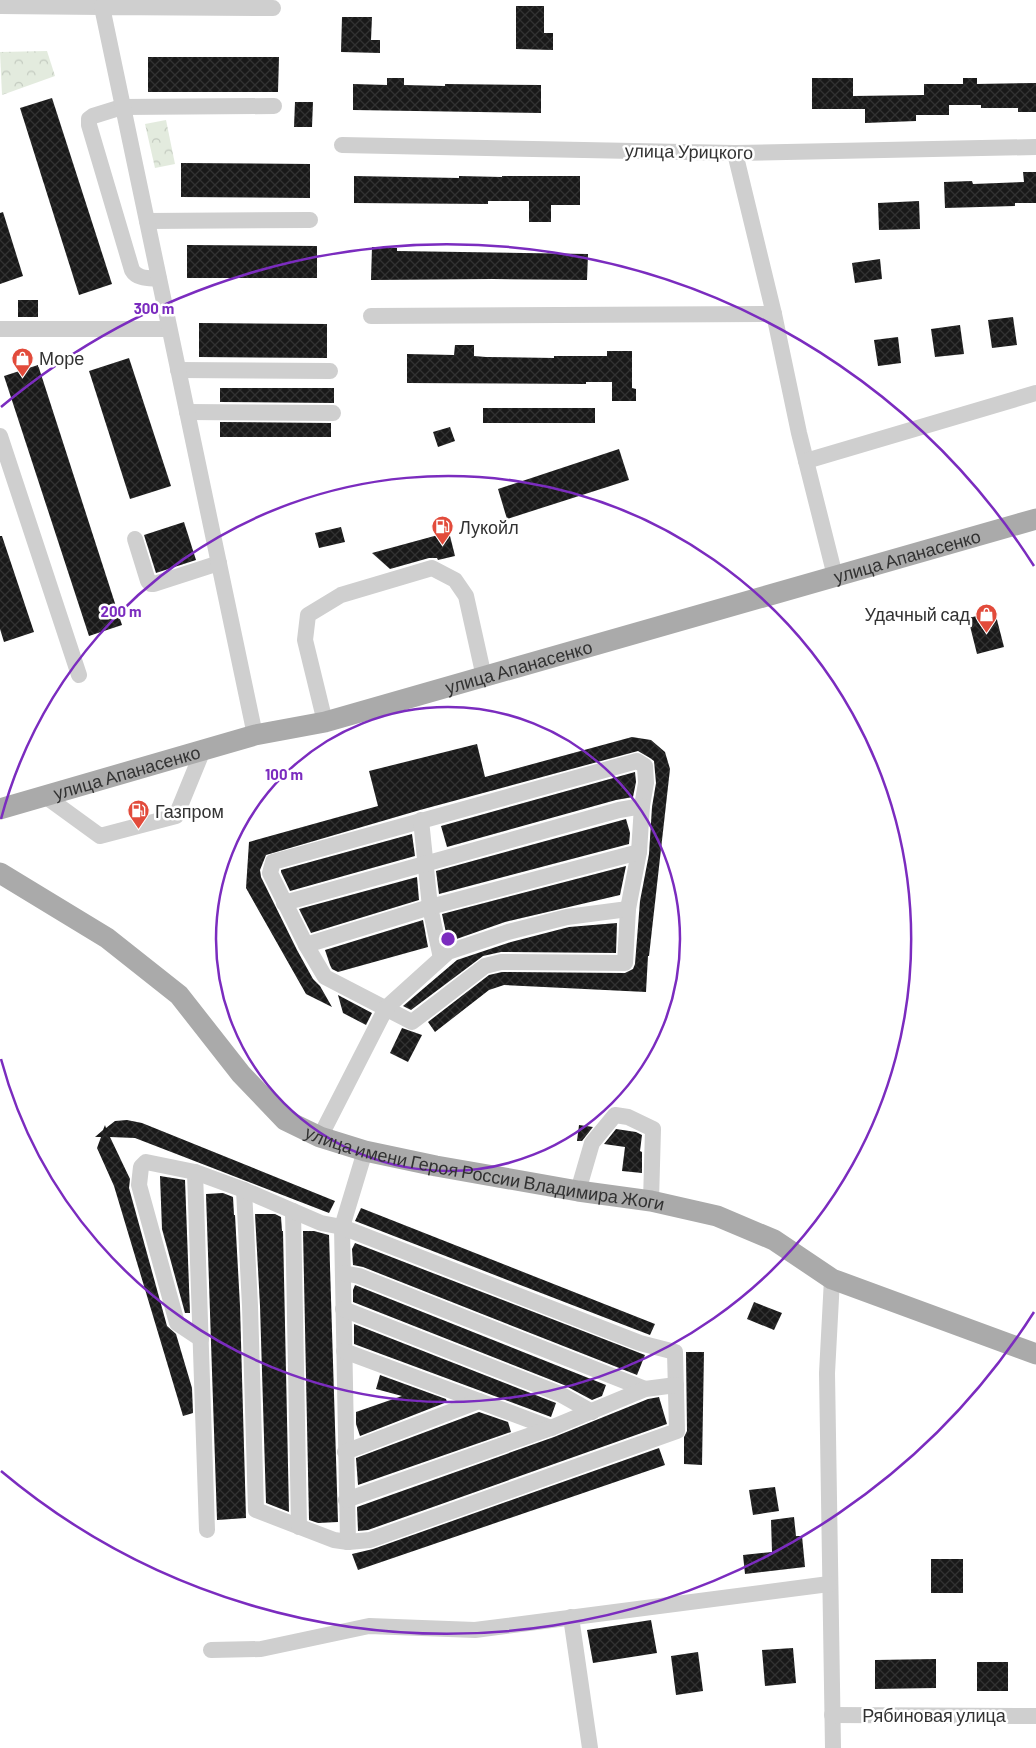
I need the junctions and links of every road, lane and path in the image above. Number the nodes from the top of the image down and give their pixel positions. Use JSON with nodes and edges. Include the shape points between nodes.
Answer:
{"nodes":[{"id":1,"x":0,"y":6,"type":"edge"},
{"id":2,"x":102,"y":7,"type":"junction"},
{"id":3,"x":273,"y":8,"type":"dead end"},
{"id":4,"x":274,"y":106,"type":"dead end"},
{"id":5,"x":122,"y":107,"type":"junction"},
{"id":6,"x":342,"y":145,"type":"dead end"},
{"id":7,"x":1036,"y":147,"type":"edge"},
{"id":8,"x":735,"y":153,"type":"junction"},
{"id":9,"x":310,"y":220,"type":"dead end"},
{"id":10,"x":147,"y":221,"type":"junction"},
{"id":11,"x":159,"y":279,"type":"junction"},
{"id":12,"x":774,"y":314,"type":"junction"},
{"id":13,"x":371,"y":316,"type":"dead end"},
{"id":14,"x":0,"y":329,"type":"edge"},
{"id":15,"x":169,"y":330,"type":"junction"},
{"id":16,"x":178,"y":370,"type":"junction"},
{"id":17,"x":330,"y":371,"type":"dead end"},
{"id":18,"x":1036,"y":392,"type":"edge"},
{"id":19,"x":187,"y":412,"type":"junction"},
{"id":20,"x":332,"y":413,"type":"dead end"},
{"id":21,"x":0,"y":436,"type":"edge"},
{"id":22,"x":806,"y":461,"type":"junction"},
{"id":23,"x":1036,"y":519,"type":"edge"},
{"id":24,"x":135,"y":539,"type":"dead end"},
{"id":25,"x":218,"y":563,"type":"junction"},
{"id":26,"x":835,"y":576,"type":"junction"},
{"id":27,"x":79,"y":675,"type":"dead end"},
{"id":28,"x":484,"y":677,"type":"junction"},
{"id":29,"x":325,"y":722,"type":"junction"},
{"id":30,"x":255,"y":735,"type":"junction"},
{"id":31,"x":202,"y":750,"type":"junction"},
{"id":32,"x":45,"y":796,"type":"junction"},
{"id":33,"x":642,"y":806,"type":"junction"},
{"id":34,"x":0,"y":809,"type":"edge"},
{"id":35,"x":421,"y":820,"type":"junction"},
{"id":36,"x":639,"y":852,"type":"junction"},
{"id":37,"x":426,"y":863,"type":"junction"},
{"id":38,"x":0,"y":872,"type":"edge"},
{"id":39,"x":284,"y":903,"type":"junction"},
{"id":40,"x":430,"y":908,"type":"junction"},
{"id":41,"x":628,"y":909,"type":"junction"},
{"id":42,"x":306,"y":945,"type":"junction"},
{"id":43,"x":441,"y":958,"type":"junction"},
{"id":44,"x":386,"y":1008,"type":"junction"},
{"id":45,"x":320,"y":1137,"type":"junction"},
{"id":46,"x":365,"y":1151,"type":"junction"},
{"id":47,"x":195,"y":1172,"type":"junction"},
{"id":48,"x":244,"y":1190,"type":"junction"},
{"id":49,"x":578,"y":1191,"type":"junction"},
{"id":50,"x":651,"y":1201,"type":"junction"},
{"id":51,"x":293,"y":1211,"type":"junction"},
{"id":52,"x":342,"y":1227,"type":"junction"},
{"id":53,"x":343,"y":1273,"type":"junction"},
{"id":54,"x":832,"y":1279,"type":"junction"},
{"id":55,"x":343,"y":1309,"type":"junction"},
{"id":56,"x":201,"y":1339,"type":"junction"},
{"id":57,"x":344,"y":1351,"type":"junction"},
{"id":58,"x":1036,"y":1354,"type":"edge"},
{"id":59,"x":676,"y":1385,"type":"junction"},
{"id":60,"x":644,"y":1389,"type":"junction"},
{"id":61,"x":479,"y":1401,"type":"junction"},
{"id":62,"x":592,"y":1412,"type":"junction"},
{"id":63,"x":551,"y":1428,"type":"junction"},
{"id":64,"x":345,"y":1452,"type":"junction"},
{"id":65,"x":346,"y":1500,"type":"junction"},
{"id":66,"x":299,"y":1527,"type":"junction"},
{"id":67,"x":208,"y":1530,"type":"dead end"},
{"id":68,"x":348,"y":1542,"type":"junction"},
{"id":69,"x":829,"y":1584,"type":"junction"},
{"id":70,"x":571,"y":1617,"type":"junction"},
{"id":71,"x":211,"y":1650,"type":"dead end"},
{"id":72,"x":832,"y":1715,"type":"junction"},
{"id":73,"x":1036,"y":1716,"type":"edge"},
{"id":74,"x":590,"y":1748,"type":"edge"},
{"id":75,"x":832,"y":1748,"type":"edge"}],
"edges":[{"from":1,"to":2,"type":"street"},
{"from":2,"to":3,"type":"street"},
{"from":2,"to":5,"type":"street"},
{"from":4,"to":5,"type":"street"},
{"from":5,"to":10,"type":"street"},
{"from":5,"to":11,"type":"street","via":[[93,116],[89,125],[132,270],[139,276]]},
{"from":6,"to":8,"type":"street","name":"улица Урицкого"},
{"from":7,"to":8,"type":"street","name":"улица Урицкого"},
{"from":8,"to":12,"type":"street"},
{"from":9,"to":10,"type":"street"},
{"from":10,"to":11,"type":"street"},
{"from":11,"to":15,"type":"street"},
{"from":12,"to":13,"type":"street"},
{"from":12,"to":22,"type":"street"},
{"from":14,"to":15,"type":"street"},
{"from":15,"to":16,"type":"street"},
{"from":16,"to":17,"type":"street"},
{"from":16,"to":19,"type":"street"},
{"from":18,"to":22,"type":"street"},
{"from":19,"to":20,"type":"street"},
{"from":19,"to":25,"type":"street"},
{"from":21,"to":27,"type":"street"},
{"from":22,"to":26,"type":"street"},
{"from":23,"to":26,"type":"main road","name":"улица Апанасенко"},
{"from":24,"to":25,"type":"street","via":[[150,584]]},
{"from":25,"to":30,"type":"street"},
{"from":26,"to":28,"type":"main road","name":"улица Апанасенко"},
{"from":28,"to":29,"type":"main road","name":"улица Апанасенко"},
{"from":28,"to":29,"type":"street","via":[[466,596],[455,580],[432,568],[341,595],[308,615],[305,640]]},
{"from":29,"to":30,"type":"main road","name":"улица Апанасенко"},
{"from":30,"to":31,"type":"main road","name":"улица Апанасенко"},
{"from":31,"to":32,"type":"main road","name":"улица Апанасенко"},
{"from":31,"to":32,"type":"street","via":[[176,816],[100,836]]},
{"from":32,"to":34,"type":"main road","name":"улица Апанасенко"},
{"from":33,"to":35,"type":"street","via":[[646,783],[644,766],[637,761]]},
{"from":33,"to":36,"type":"street"},
{"from":33,"to":37,"type":"street"},
{"from":35,"to":37,"type":"street"},
{"from":35,"to":39,"type":"street","via":[[273,862],[270,874]]},
{"from":36,"to":40,"type":"street"},
{"from":36,"to":41,"type":"street"},
{"from":37,"to":39,"type":"street"},
{"from":37,"to":40,"type":"street"},
{"from":38,"to":45,"type":"main road","name":"улица имени Героя России Владимира Жоги","via":[[107,938],[179,995],[241,1074],[285,1120]]},
{"from":39,"to":42,"type":"street"},
{"from":40,"to":42,"type":"street"},
{"from":40,"to":43,"type":"street"},
{"from":41,"to":43,"type":"street","via":[[567,917],[508,932],[448,952]]},
{"from":41,"to":44,"type":"street","via":[[625,963],[501,962],[485,966],[412,1022]]},
{"from":42,"to":44,"type":"street","via":[[325,977]]},
{"from":43,"to":44,"type":"street"},
{"from":44,"to":45,"type":"street"},
{"from":45,"to":46,"type":"main road","name":"улица имени Героя России Владимира Жоги"},
{"from":46,"to":49,"type":"main road","name":"улица имени Героя России Владимира Жоги"},
{"from":46,"to":52,"type":"street"},
{"from":47,"to":48,"type":"street"},
{"from":47,"to":56,"type":"street"},
{"from":47,"to":56,"type":"street","via":[[146,1162],[141,1167],[139,1185],[176,1322]]},
{"from":48,"to":51,"type":"street"},
{"from":48,"to":66,"type":"street","via":[[256,1510]]},
{"from":49,"to":50,"type":"main road","name":"улица имени Героя России Владимира Жоги"},
{"from":49,"to":50,"type":"street","via":[[592,1142],[615,1115],[628,1117],[653,1129]]},
{"from":50,"to":54,"type":"main road","name":"улица имени Героя России Владимира Жоги","via":[[717,1216],[774,1240]]},
{"from":51,"to":52,"type":"street","via":[[321,1223]]},
{"from":51,"to":66,"type":"street"},
{"from":52,"to":53,"type":"street"},
{"from":52,"to":59,"type":"street","via":[[640,1343],[676,1352]]},
{"from":53,"to":55,"type":"street"},
{"from":53,"to":60,"type":"street","via":[[359,1276]]},
{"from":54,"to":58,"type":"main road","name":"улица имени Героя России Владимира Жоги"},
{"from":54,"to":69,"type":"street","via":[[827,1373]]},
{"from":55,"to":57,"type":"street"},
{"from":55,"to":62,"type":"street","via":[[560,1394]]},
{"from":56,"to":67,"type":"street"},
{"from":57,"to":61,"type":"street"},
{"from":57,"to":64,"type":"street"},
{"from":59,"to":60,"type":"street"},
{"from":59,"to":68,"type":"street","via":[[677,1431],[370,1540]]},
{"from":60,"to":62,"type":"street"},
{"from":61,"to":63,"type":"street"},
{"from":61,"to":64,"type":"street"},
{"from":62,"to":63,"type":"street"},
{"from":63,"to":65,"type":"street"},
{"from":64,"to":65,"type":"street"},
{"from":65,"to":68,"type":"street"},
{"from":66,"to":68,"type":"street"},
{"from":69,"to":70,"type":"street"},
{"from":69,"to":72,"type":"street"},
{"from":70,"to":71,"type":"street","via":[[475,1630],[369,1626],[261,1649]]},
{"from":70,"to":74,"type":"street"},
{"from":72,"to":73,"type":"street","name":"Рябиновая улица"},
{"from":72,"to":75,"type":"street"}]}
